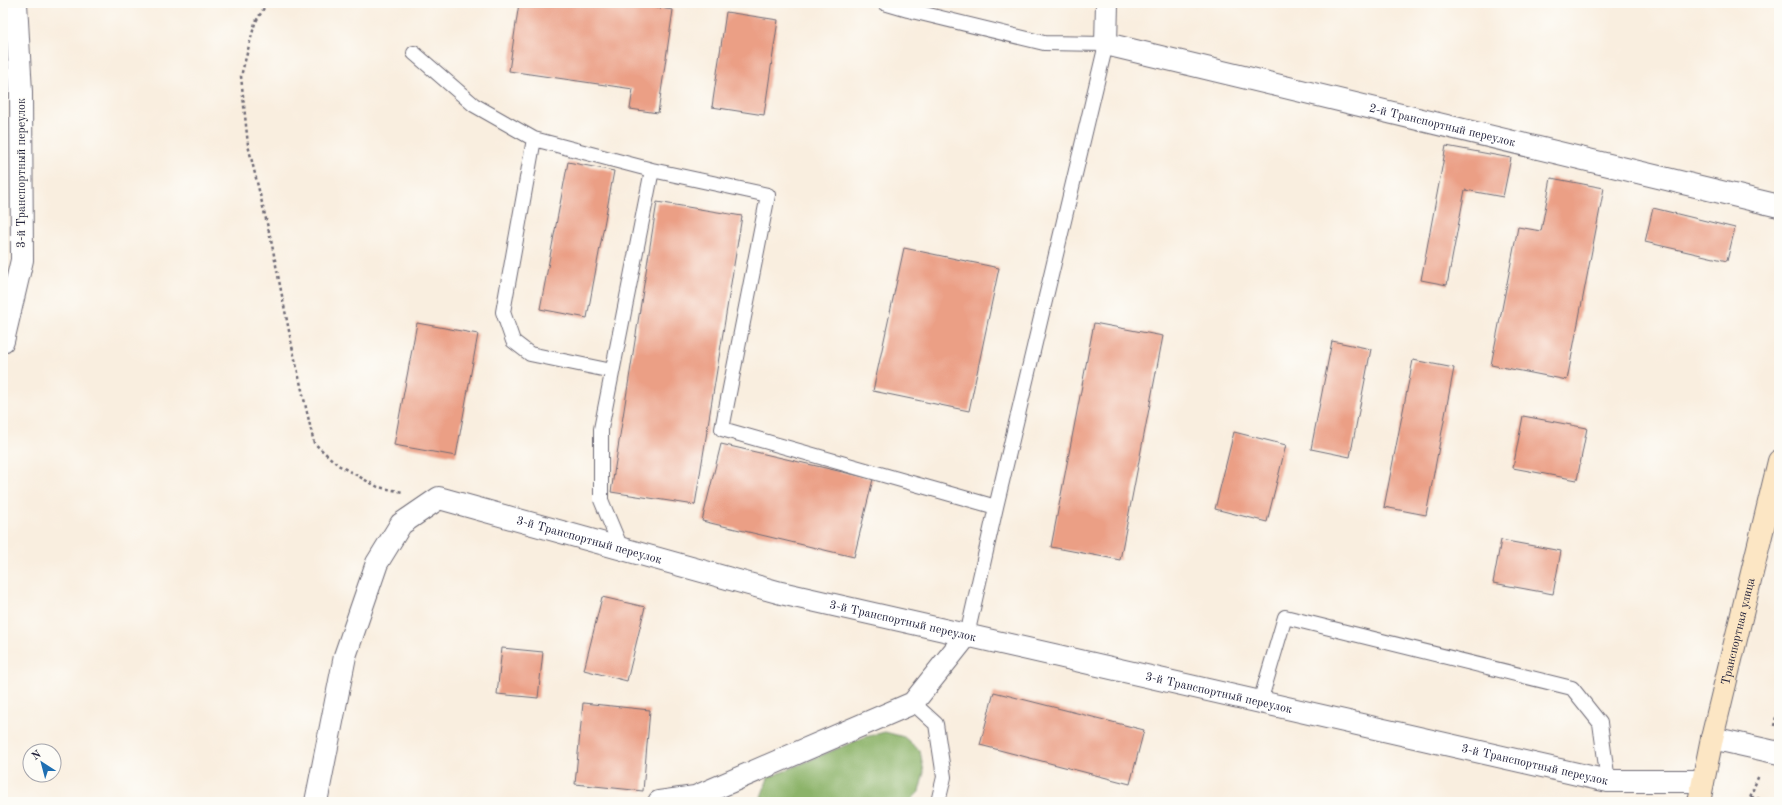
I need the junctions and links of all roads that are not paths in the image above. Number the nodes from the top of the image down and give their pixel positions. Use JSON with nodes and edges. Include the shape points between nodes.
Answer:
{"nodes":[{"id":1,"x":16,"y":3,"type":"edge"},
{"id":2,"x":884,"y":3,"type":"edge"},
{"id":3,"x":1108,"y":3,"type":"edge"},
{"id":4,"x":908,"y":7,"type":"edge"},
{"id":5,"x":1106,"y":44,"type":"junction"},
{"id":6,"x":414,"y":53,"type":"dead end"},
{"id":7,"x":534,"y":139,"type":"junction"},
{"id":8,"x":652,"y":170,"type":"junction"},
{"id":9,"x":1779,"y":206,"type":"edge"},
{"id":10,"x":3,"y":341,"type":"edge"},
{"id":11,"x":612,"y":370,"type":"junction"},
{"id":12,"x":1779,"y":461,"type":"edge"},
{"id":13,"x":996,"y":507,"type":"junction"},
{"id":14,"x":621,"y":548,"type":"junction"},
{"id":15,"x":967,"y":635,"type":"junction"},
{"id":16,"x":1260,"y":702,"type":"junction"},
{"id":17,"x":913,"y":703,"type":"junction"},
{"id":18,"x":1712,"y":738,"type":"junction"},
{"id":19,"x":1774,"y":752,"type":"edge"},
{"id":20,"x":1608,"y":781,"type":"junction"},
{"id":21,"x":1703,"y":781,"type":"junction"},
{"id":22,"x":316,"y":802,"type":"edge"},
{"id":23,"x":660,"y":802,"type":"edge"},
{"id":24,"x":938,"y":802,"type":"edge"},
{"id":25,"x":1699,"y":802,"type":"edge"}],
"edges":[{"from":1,"to":10,"type":"street","name":"3-й Транспортный переулок","via":[[22,260]]},
{"from":2,"to":4,"type":"lane"},
{"from":3,"to":5,"type":"street"},
{"from":4,"to":5,"type":"lane","via":[[1044,43]]},
{"from":5,"to":9,"type":"street","name":"2-й Транспортный переулок"},
{"from":5,"to":13,"type":"lane"},
{"from":6,"to":7,"type":"lane","via":[[474,105]]},
{"from":7,"to":8,"type":"lane"},
{"from":7,"to":11,"type":"lane","via":[[502,312],[513,342],[530,354]]},
{"from":8,"to":11,"type":"lane"},
{"from":8,"to":13,"type":"lane","via":[[768,195],[722,429]]},
{"from":11,"to":14,"type":"lane","via":[[601,429],[601,500]]},
{"from":12,"to":18,"type":"main road","name":"Транспортная улица"},
{"from":13,"to":15,"type":"lane"},
{"from":14,"to":15,"type":"street","name":"3-й Транспортный переулок","via":[[781,592]]},
{"from":14,"to":22,"type":"street","name":"3-й Транспортный переулок","via":[[439,498],[401,524],[377,563],[345,656]]},
{"from":15,"to":16,"type":"street","name":"3-й Транспортный переулок"},
{"from":15,"to":17,"type":"street"},
{"from":16,"to":20,"type":"street","name":"3-й Транспортный переулок"},
{"from":16,"to":20,"type":"lane","via":[[1285,617],[1572,688],[1600,724]]},
{"from":17,"to":23,"type":"street","via":[[695,797]]},
{"from":17,"to":24,"type":"lane","via":[[936,724],[944,777]]},
{"from":18,"to":19,"type":"street"},
{"from":18,"to":21,"type":"main road","name":"Транспортная улица"},
{"from":20,"to":21,"type":"street","name":"3-й Транспортный переулок"},
{"from":21,"to":25,"type":"main road","name":"Транспортная улица"}]}
